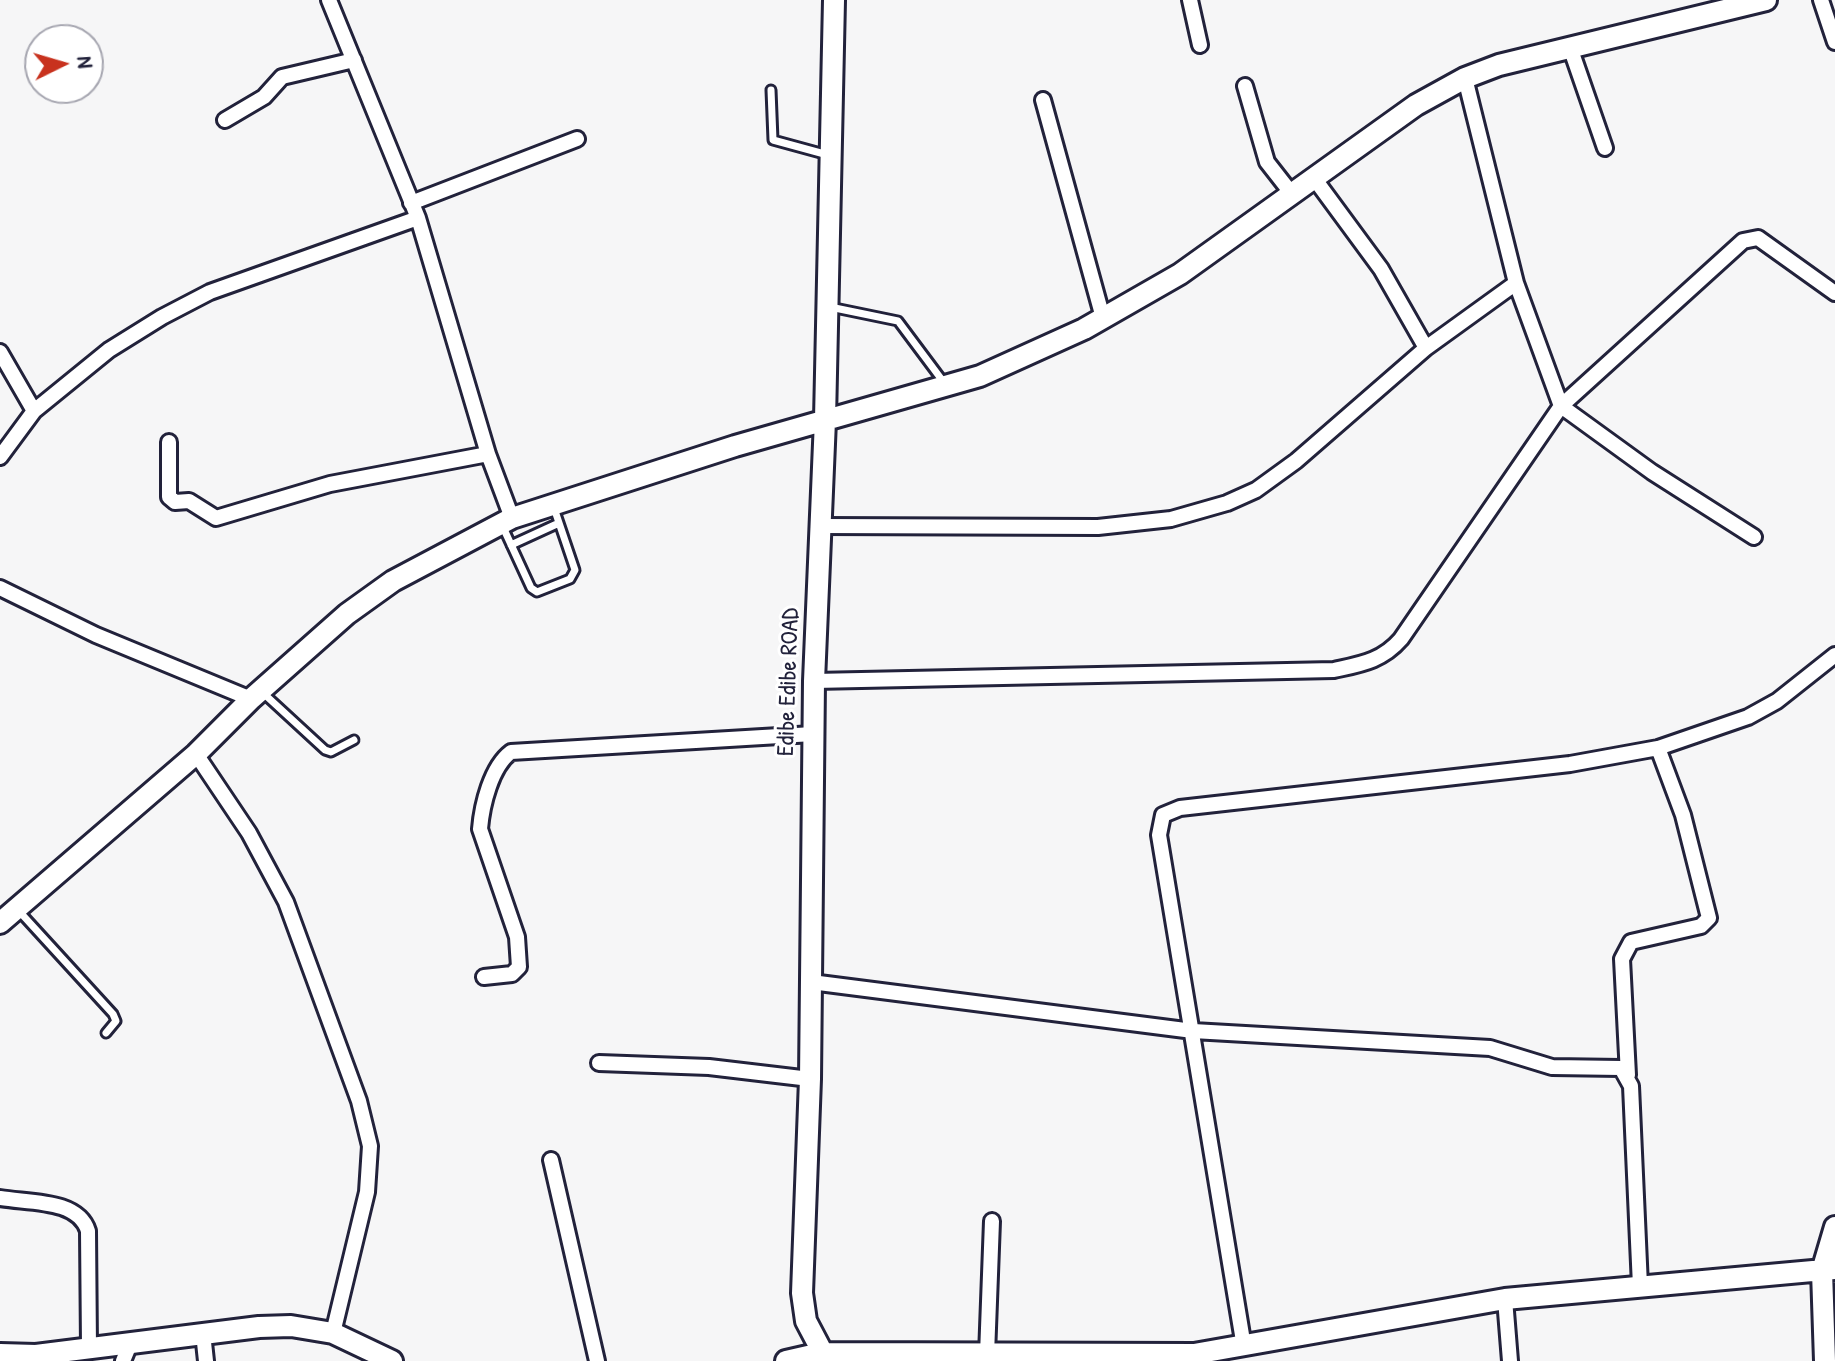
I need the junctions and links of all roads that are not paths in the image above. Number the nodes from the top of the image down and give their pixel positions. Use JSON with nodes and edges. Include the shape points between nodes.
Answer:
{"nodes":[{"id":1,"x":329,"y":0,"type":"edge"},
{"id":2,"x":834,"y":0,"type":"edge"},
{"id":3,"x":1190,"y":0,"type":"edge"},
{"id":4,"x":1766,"y":0,"type":"edge"},
{"id":5,"x":1821,"y":0,"type":"edge"},
{"id":6,"x":1835,"y":42,"type":"edge"},
{"id":7,"x":1200,"y":45,"type":"dead end"},
{"id":8,"x":1570,"y":47,"type":"junction"},
{"id":9,"x":354,"y":60,"type":"junction"},
{"id":10,"x":1465,"y":78,"type":"junction"},
{"id":11,"x":1245,"y":86,"type":"dead end"},
{"id":12,"x":771,"y":90,"type":"dead end"},
{"id":13,"x":1043,"y":100,"type":"dead end"},
{"id":14,"x":225,"y":120,"type":"dead end"},
{"id":15,"x":577,"y":139,"type":"dead end"},
{"id":16,"x":1605,"y":148,"type":"dead end"},
{"id":17,"x":831,"y":156,"type":"junction"},
{"id":18,"x":1314,"y":178,"type":"junction"},
{"id":19,"x":1292,"y":194,"type":"junction"},
{"id":20,"x":411,"y":203,"type":"junction"},
{"id":21,"x":418,"y":218,"type":"junction"},
{"id":22,"x":1516,"y":283,"type":"junction"},
{"id":23,"x":1835,"y":293,"type":"edge"},
{"id":24,"x":827,"y":306,"type":"junction"},
{"id":25,"x":1103,"y":318,"type":"junction"},
{"id":26,"x":1426,"y":348,"type":"junction"},
{"id":27,"x":0,"y":352,"type":"edge"},
{"id":28,"x":946,"y":385,"type":"junction"},
{"id":29,"x":1561,"y":406,"type":"junction"},
{"id":30,"x":34,"y":411,"type":"junction"},
{"id":31,"x":825,"y":420,"type":"junction"},
{"id":32,"x":169,"y":442,"type":"dead end"},
{"id":33,"x":488,"y":454,"type":"junction"},
{"id":34,"x":0,"y":457,"type":"edge"},
{"id":35,"x":556,"y":514,"type":"junction"},
{"id":36,"x":507,"y":520,"type":"junction"},
{"id":37,"x":820,"y":526,"type":"junction"},
{"id":38,"x":1754,"y":537,"type":"dead end"},
{"id":39,"x":511,"y":545,"type":"junction"},
{"id":40,"x":0,"y":588,"type":"edge"},
{"id":41,"x":1835,"y":655,"type":"edge"},
{"id":42,"x":814,"y":681,"type":"junction"},
{"id":43,"x":256,"y":695,"type":"junction"},
{"id":44,"x":813,"y":734,"type":"junction"},
{"id":45,"x":354,"y":740,"type":"dead end"},
{"id":46,"x":1658,"y":748,"type":"junction"},
{"id":47,"x":196,"y":754,"type":"junction"},
{"id":48,"x":17,"y":908,"type":"junction"},
{"id":49,"x":0,"y":923,"type":"edge"},
{"id":50,"x":484,"y":977,"type":"dead end"},
{"id":51,"x":811,"y":982,"type":"junction"},
{"id":52,"x":1193,"y":1031,"type":"junction"},
{"id":53,"x":106,"y":1033,"type":"dead end"},
{"id":54,"x":599,"y":1063,"type":"dead end"},
{"id":55,"x":1628,"y":1075,"type":"junction"},
{"id":56,"x":810,"y":1079,"type":"junction"},
{"id":57,"x":551,"y":1160,"type":"dead end"},
{"id":58,"x":0,"y":1198,"type":"edge"},
{"id":59,"x":992,"y":1221,"type":"dead end"},
{"id":60,"x":1835,"y":1227,"type":"edge"},
{"id":61,"x":1829,"y":1270,"type":"edge"},
{"id":62,"x":1640,"y":1286,"type":"junction"},
{"id":63,"x":1505,"y":1299,"type":"junction"},
{"id":64,"x":203,"y":1333,"type":"junction"},
{"id":65,"x":333,"y":1333,"type":"junction"},
{"id":66,"x":1244,"y":1347,"type":"junction"},
{"id":67,"x":89,"y":1348,"type":"junction"},
{"id":68,"x":126,"y":1352,"type":"edge"},
{"id":69,"x":0,"y":1354,"type":"edge"},
{"id":70,"x":987,"y":1355,"type":"junction"},
{"id":71,"x":824,"y":1357,"type":"edge"},
{"id":72,"x":206,"y":1361,"type":"edge"},
{"id":73,"x":392,"y":1361,"type":"edge"},
{"id":74,"x":597,"y":1361,"type":"edge"},
{"id":75,"x":786,"y":1361,"type":"edge"},
{"id":76,"x":1510,"y":1361,"type":"edge"},
{"id":77,"x":1825,"y":1361,"type":"edge"}],
"edges":[{"from":1,"to":9,"type":"street"},
{"from":2,"to":17,"type":"street","name":"Edibe Edibe ROAD"},
{"from":3,"to":7,"type":"street"},
{"from":4,"to":8,"type":"street"},
{"from":5,"to":6,"type":"street"},
{"from":8,"to":10,"type":"street"},
{"from":8,"to":16,"type":"street"},
{"from":9,"to":14,"type":"street","via":[[282,77],[264,97]]},
{"from":9,"to":20,"type":"street"},
{"from":10,"to":18,"type":"street","via":[[1416,105]]},
{"from":10,"to":22,"type":"street"},
{"from":11,"to":19,"type":"street","via":[[1267,162]]},
{"from":12,"to":17,"type":"lane","via":[[773,140]]},
{"from":13,"to":25,"type":"street"},
{"from":15,"to":20,"type":"street"},
{"from":17,"to":24,"type":"street","name":"Edibe Edibe ROAD"},
{"from":18,"to":19,"type":"street"},
{"from":18,"to":26,"type":"street","via":[[1381,269]]},
{"from":19,"to":25,"type":"street","via":[[1180,274]]},
{"from":20,"to":21,"type":"street"},
{"from":21,"to":30,"type":"street","via":[[210,292],[109,350]]},
{"from":21,"to":33,"type":"street"},
{"from":22,"to":26,"type":"street"},
{"from":22,"to":29,"type":"street"},
{"from":23,"to":29,"type":"street","via":[[1758,238],[1743,241]]},
{"from":24,"to":28,"type":"lane","via":[[898,321]]},
{"from":24,"to":31,"type":"street","name":"Edibe Edibe ROAD"},
{"from":25,"to":28,"type":"street","via":[[980,376]]},
{"from":26,"to":37,"type":"street","via":[[1296,461],[1227,503],[1171,519],[1098,527]]},
{"from":27,"to":30,"type":"street"},
{"from":28,"to":31,"type":"street"},
{"from":29,"to":38,"type":"street"},
{"from":29,"to":42,"type":"street","via":[[1401,639],[1375,661],[1334,670]]},
{"from":30,"to":34,"type":"street"},
{"from":31,"to":35,"type":"street"},
{"from":31,"to":37,"type":"street","name":"Edibe Edibe ROAD"},
{"from":32,"to":33,"type":"street","via":[[169,497],[189,501],[216,518],[330,484]]},
{"from":33,"to":36,"type":"street"},
{"from":35,"to":36,"type":"street"},
{"from":35,"to":39,"type":"lane"},
{"from":35,"to":39,"type":"lane","via":[[575,570],[570,579],[537,592]]},
{"from":36,"to":39,"type":"lane"},
{"from":36,"to":43,"type":"street","via":[[393,581],[347,614]]},
{"from":37,"to":42,"type":"street","name":"Edibe Edibe ROAD"},
{"from":40,"to":43,"type":"street","via":[[96,635]]},
{"from":41,"to":46,"type":"street","via":[[1748,717]]},
{"from":42,"to":44,"type":"street","name":"Edibe Edibe ROAD"},
{"from":43,"to":45,"type":"lane","via":[[325,750]]},
{"from":43,"to":47,"type":"street"},
{"from":44,"to":50,"type":"street","via":[[511,752],[502,759],[481,811],[480,829],[517,937],[519,967],[512,974]]},
{"from":44,"to":51,"type":"street","name":"Edibe Edibe ROAD"},
{"from":46,"to":52,"type":"street","via":[[1570,764],[1180,808],[1163,815],[1159,835]]},
{"from":46,"to":55,"type":"street","via":[[1683,815],[1709,918],[1701,926],[1631,942],[1625,951]]},
{"from":47,"to":48,"type":"street"},
{"from":47,"to":65,"type":"street","via":[[249,833],[286,902],[359,1101],[370,1146],[367,1192]]},
{"from":48,"to":49,"type":"street"},
{"from":48,"to":53,"type":"lane","via":[[113,1014],[116,1021]]},
{"from":51,"to":52,"type":"street"},
{"from":51,"to":56,"type":"street","name":"Edibe Edibe ROAD"},
{"from":52,"to":55,"type":"street","via":[[1490,1048],[1544,1066],[1621,1068]]},
{"from":52,"to":66,"type":"street"},
{"from":54,"to":56,"type":"street","via":[[709,1067]]},
{"from":55,"to":62,"type":"street"},
{"from":56,"to":71,"type":"street","name":"Edibe Edibe ROAD","via":[[802,1293],[806,1321]]},
{"from":57,"to":74,"type":"street"},
{"from":58,"to":67,"type":"street","via":[[74,1209],[84,1219]]},
{"from":59,"to":70,"type":"street"},
{"from":60,"to":61,"type":"street"},
{"from":61,"to":62,"type":"street"},
{"from":61,"to":77,"type":"street"},
{"from":62,"to":63,"type":"street"},
{"from":63,"to":66,"type":"street"},
{"from":63,"to":76,"type":"street"},
{"from":64,"to":65,"type":"street","via":[[291,1326]]},
{"from":64,"to":68,"type":"street"},
{"from":64,"to":72,"type":"street"},
{"from":65,"to":73,"type":"street"},
{"from":66,"to":70,"type":"street","via":[[1194,1354]]},
{"from":67,"to":68,"type":"street"},
{"from":67,"to":69,"type":"street"},
{"from":70,"to":71,"type":"street"},
{"from":71,"to":75,"type":"street"}]}
